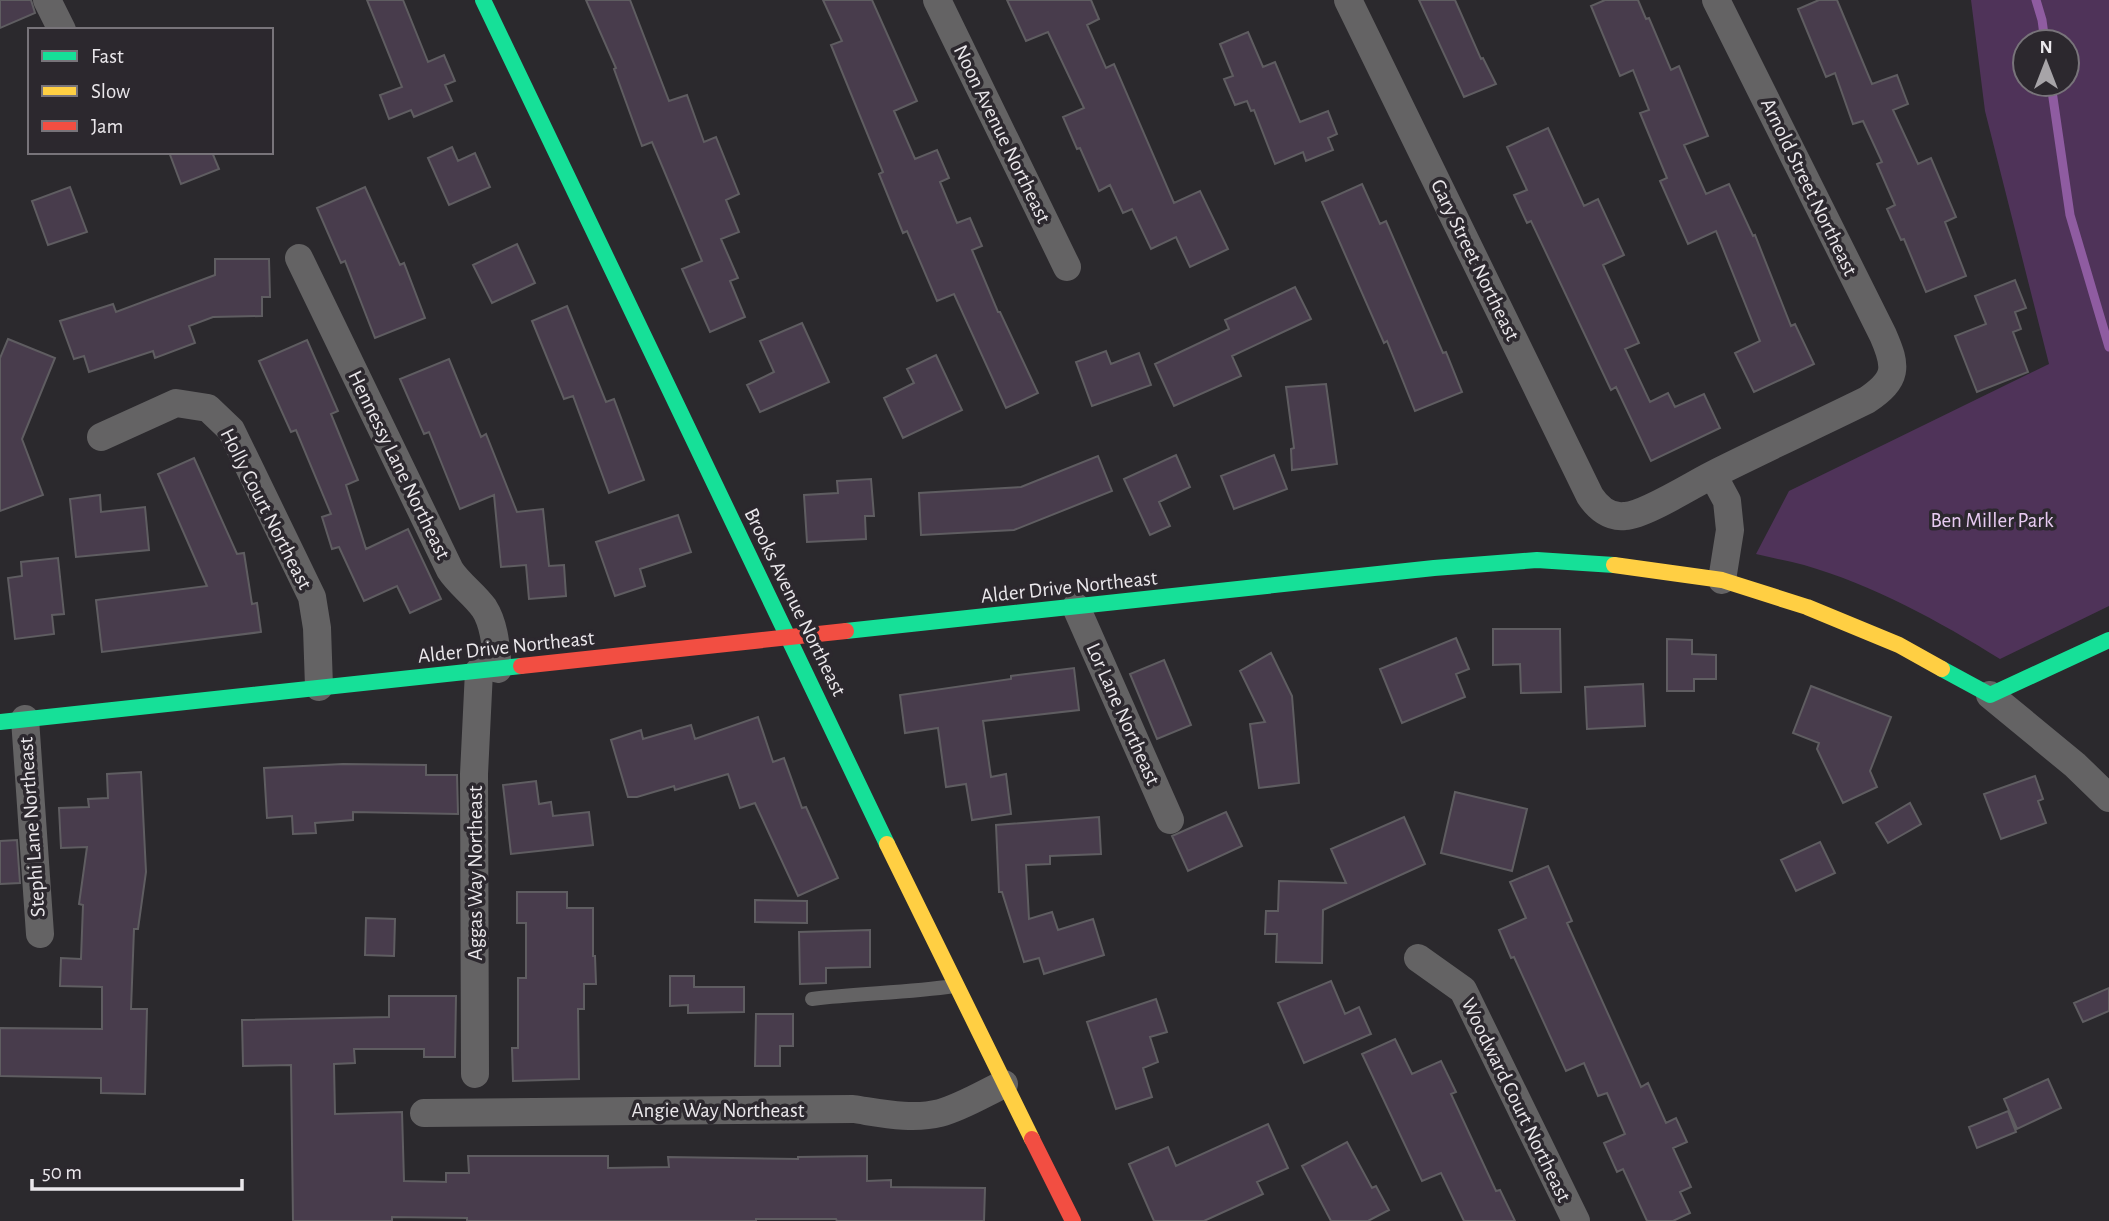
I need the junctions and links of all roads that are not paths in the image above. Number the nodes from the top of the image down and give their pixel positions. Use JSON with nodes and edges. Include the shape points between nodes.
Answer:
{"nodes":[{"id":1,"x":47,"y":0,"type":"edge"},
{"id":2,"x":483,"y":0,"type":"edge"},
{"id":3,"x":937,"y":0,"type":"edge"},
{"id":4,"x":1348,"y":0,"type":"edge"},
{"id":5,"x":1716,"y":0,"type":"edge"},
{"id":6,"x":61,"y":28,"type":"edge"},
{"id":7,"x":299,"y":258,"type":"dead end"},
{"id":8,"x":1067,"y":267,"type":"dead end"},
{"id":9,"x":101,"y":437,"type":"dead end"},
{"id":10,"x":1713,"y":475,"type":"junction"},
{"id":11,"x":1722,"y":580,"type":"junction"},
{"id":12,"x":1076,"y":607,"type":"junction"},
{"id":13,"x":788,"y":638,"type":"junction"},
{"id":14,"x":2109,"y":640,"type":"edge"},
{"id":15,"x":489,"y":670,"type":"junction"},
{"id":16,"x":319,"y":687,"type":"junction"},
{"id":17,"x":1990,"y":695,"type":"junction"},
{"id":18,"x":13,"y":720,"type":"edge"},
{"id":19,"x":2109,"y":798,"type":"edge"},
{"id":20,"x":1170,"y":820,"type":"dead end"},
{"id":21,"x":40,"y":934,"type":"dead end"},
{"id":22,"x":1418,"y":958,"type":"dead end"},
{"id":23,"x":957,"y":986,"type":"junction"},
{"id":24,"x":813,"y":999,"type":"dead end"},
{"id":25,"x":475,"y":1074,"type":"dead end"},
{"id":26,"x":1004,"y":1084,"type":"junction"},
{"id":27,"x":424,"y":1113,"type":"dead end"},
{"id":28,"x":1073,"y":1221,"type":"edge"},
{"id":29,"x":1576,"y":1221,"type":"edge"}],
"edges":[{"from":1,"to":6,"type":"street"},
{"from":2,"to":13,"type":"street","name":"Brooks Avenue Northeast"},
{"from":3,"to":8,"type":"street","name":"Noon Avenue Northeast"},
{"from":4,"to":10,"type":"street","name":"Gary Street Northeast","via":[[1596,505],[1624,517]]},
{"from":5,"to":10,"type":"street","name":"Arnold Street Northeast","via":[[1892,356],[1890,376],[1867,400]]},
{"from":7,"to":15,"type":"street","name":"Hennessy Lane Northeast","via":[[450,570],[488,616],[495,638]]},
{"from":9,"to":16,"type":"street","name":"Holly Court Northeast","via":[[176,403],[208,408],[231,430],[312,597]]},
{"from":10,"to":11,"type":"street","via":[[1727,501],[1730,530]]},
{"from":11,"to":12,"type":"street","name":"Alder Drive Northeast","via":[[1620,565],[1537,560]]},
{"from":11,"to":17,"type":"street","name":"Alder Drive Northeast","via":[[1807,607],[1899,645]]},
{"from":12,"to":13,"type":"street","name":"Alder Drive Northeast"},
{"from":12,"to":20,"type":"street","name":"Lor Lane Northeast"},
{"from":13,"to":15,"type":"street","name":"Alder Drive Northeast"},
{"from":13,"to":23,"type":"street","name":"Brooks Avenue Northeast"},
{"from":14,"to":17,"type":"street"},
{"from":15,"to":16,"type":"street","name":"Alder Drive Northeast"},
{"from":15,"to":25,"type":"street","name":"Aggas Way Northeast","via":[[474,774]]},
{"from":16,"to":18,"type":"street","name":"Alder Drive Northeast"},
{"from":17,"to":19,"type":"street"},
{"from":18,"to":21,"type":"street","name":"Stephi Lane Northeast"},
{"from":22,"to":29,"type":"street","name":"Woodward Court Northeast","via":[[1463,990]]},
{"from":23,"to":24,"type":"lane"},
{"from":23,"to":26,"type":"street","name":"Brooks Avenue Northeast"},
{"from":26,"to":27,"type":"street","name":"Angie Way Northeast","via":[[937,1114],[853,1109]]},
{"from":26,"to":28,"type":"street","name":"Brooks Avenue Northeast"}]}
